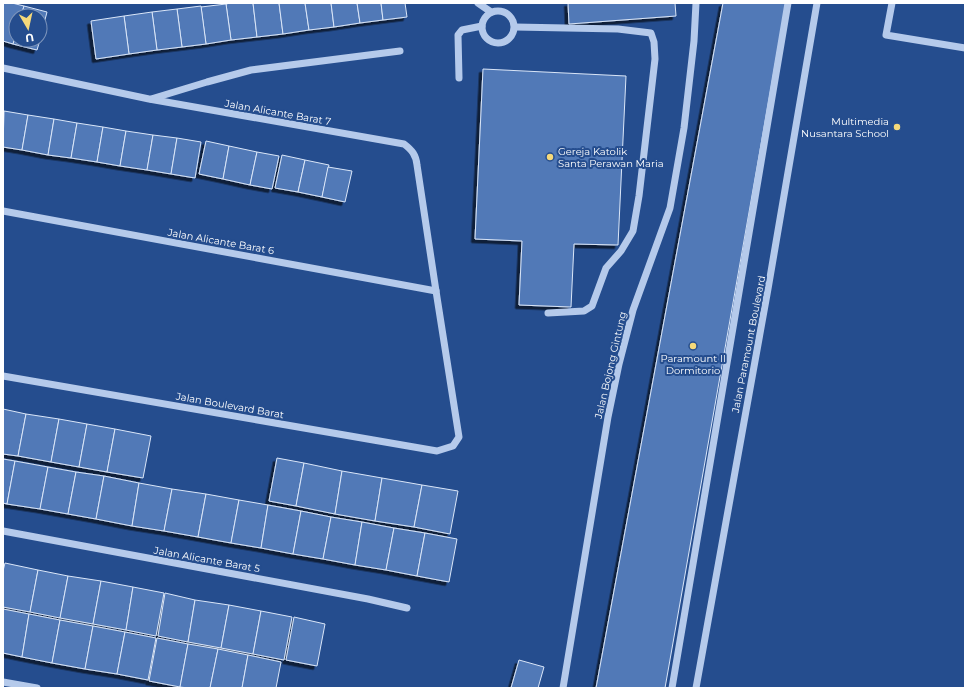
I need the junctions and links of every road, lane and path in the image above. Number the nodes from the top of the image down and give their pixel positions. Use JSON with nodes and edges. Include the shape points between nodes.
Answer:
{"nodes":[{"id":1,"x":478,"y":3,"type":"edge"},
{"id":2,"x":490,"y":3,"type":"edge"},
{"id":3,"x":696,"y":3,"type":"edge"},
{"id":4,"x":788,"y":3,"type":"edge"},
{"id":5,"x":817,"y":3,"type":"edge"},
{"id":6,"x":892,"y":3,"type":"edge"},
{"id":7,"x":491,"y":12,"type":"junction"},
{"id":8,"x":482,"y":26,"type":"junction"},
{"id":9,"x":515,"y":27,"type":"junction"},
{"id":10,"x":965,"y":48,"type":"edge"},
{"id":11,"x":400,"y":51,"type":"dead end"},
{"id":12,"x":3,"y":68,"type":"edge"},
{"id":13,"x":459,"y":78,"type":"dead end"},
{"id":14,"x":149,"y":99,"type":"junction"},
{"id":15,"x":3,"y":211,"type":"edge"},
{"id":16,"x":436,"y":291,"type":"junction"},
{"id":17,"x":548,"y":313,"type":"dead end"},
{"id":18,"x":3,"y":376,"type":"edge"},
{"id":19,"x":3,"y":531,"type":"edge"},
{"id":20,"x":407,"y":608,"type":"dead end"},
{"id":21,"x":3,"y":682,"type":"edge"},
{"id":22,"x":37,"y":688,"type":"edge"},
{"id":23,"x":563,"y":688,"type":"edge"},
{"id":24,"x":672,"y":688,"type":"edge"},
{"id":25,"x":696,"y":688,"type":"edge"}],
"edges":[{"from":1,"to":7,"type":"street"},
{"from":2,"to":7,"type":"street"},
{"from":3,"to":23,"type":"street","name":"Jalan Bojong Gintung","via":[[684,128],[670,208],[633,310],[619,364]]},
{"from":4,"to":24,"type":"street"},
{"from":5,"to":25,"type":"street","name":"Jalan Paramount Boulevard"},
{"from":6,"to":10,"type":"street","via":[[886,36]]},
{"from":7,"to":8,"type":"street","via":[[484,18]]},
{"from":7,"to":9,"type":"street","via":[[505,12],[513,20]]},
{"from":8,"to":9,"type":"street","via":[[486,38],[497,44],[510,38]]},
{"from":8,"to":13,"type":"street","via":[[462,30],[458,35]]},
{"from":9,"to":17,"type":"street","via":[[618,29],[651,33],[654,42],[655,59],[633,231],[621,251],[606,268],[592,306],[584,311]]},
{"from":11,"to":14,"type":"street","name":"Jalan Alicante Barat 7","via":[[251,70]]},
{"from":12,"to":14,"type":"street","name":"Jalan Alicante Barat 7"},
{"from":14,"to":16,"type":"street","name":"Jalan Alicante Barat 7","via":[[404,144],[416,156]]},
{"from":15,"to":16,"type":"street","name":"Jalan Alicante Barat 6"},
{"from":16,"to":18,"type":"street","name":"Jalan Boulevard Barat","via":[[459,437],[453,446],[437,451]]},
{"from":19,"to":20,"type":"street","name":"Jalan Alicante Barat 5","via":[[368,598]]},
{"from":21,"to":22,"type":"street"}]}
